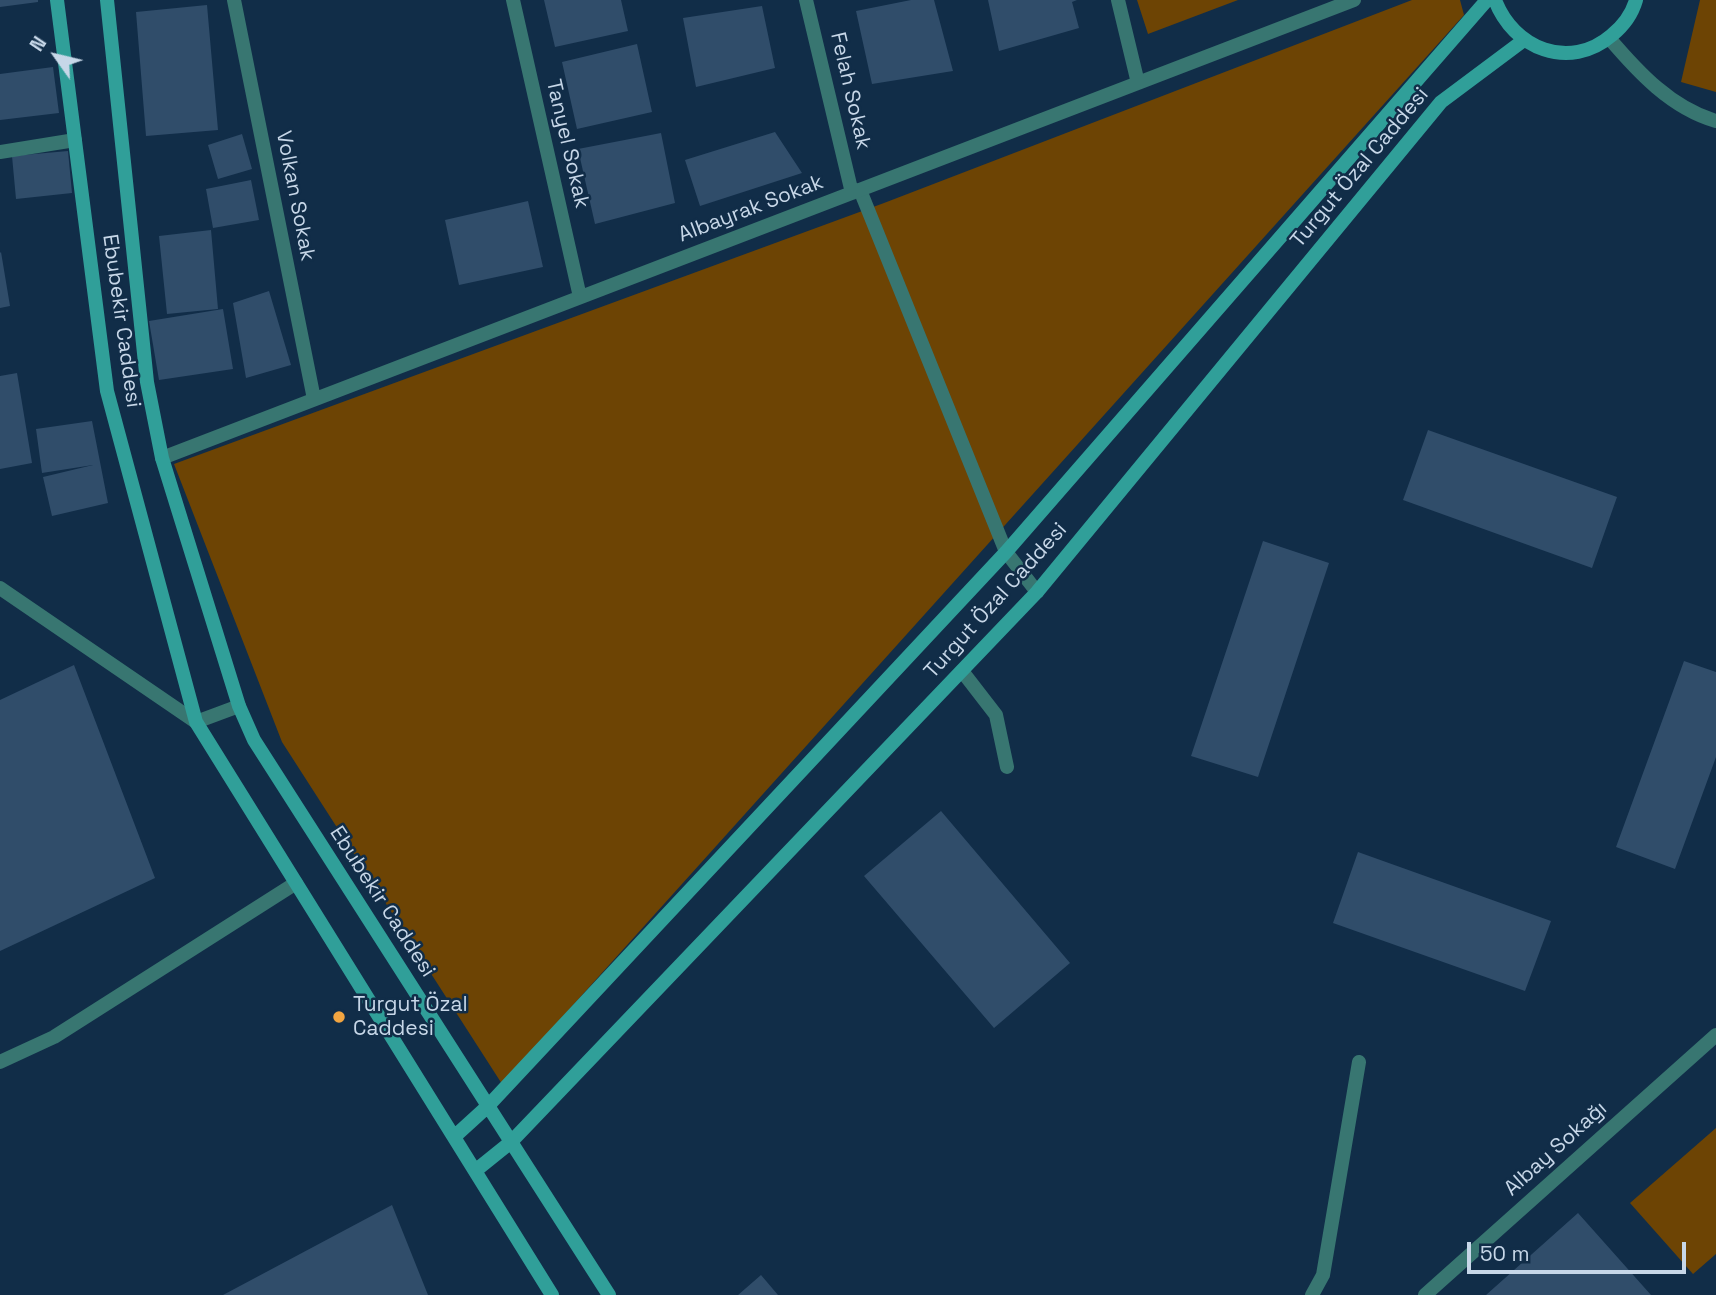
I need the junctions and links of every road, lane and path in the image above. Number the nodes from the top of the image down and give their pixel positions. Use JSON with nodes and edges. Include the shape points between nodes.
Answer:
{"nodes":[{"id":1,"x":57,"y":0,"type":"edge"},
{"id":2,"x":107,"y":0,"type":"edge"},
{"id":3,"x":234,"y":0,"type":"edge"},
{"id":4,"x":513,"y":0,"type":"edge"},
{"id":5,"x":806,"y":0,"type":"edge"},
{"id":6,"x":1118,"y":0,"type":"edge"},
{"id":7,"x":1354,"y":0,"type":"edge"},
{"id":8,"x":1487,"y":0,"type":"edge"},
{"id":9,"x":1495,"y":0,"type":"edge"},
{"id":10,"x":1636,"y":0,"type":"edge"},
{"id":11,"x":1609,"y":38,"type":"junction"},
{"id":12,"x":1524,"y":40,"type":"junction"},
{"id":13,"x":1138,"y":83,"type":"junction"},
{"id":14,"x":1716,"y":121,"type":"edge"},
{"id":15,"x":75,"y":140,"type":"junction"},
{"id":16,"x":0,"y":152,"type":"edge"},
{"id":17,"x":856,"y":191,"type":"junction"},
{"id":18,"x":580,"y":297,"type":"junction"},
{"id":19,"x":314,"y":400,"type":"junction"},
{"id":20,"x":162,"y":458,"type":"junction"},
{"id":21,"x":1006,"y":552,"type":"junction"},
{"id":22,"x":0,"y":588,"type":"edge"},
{"id":23,"x":1037,"y":592,"type":"junction"},
{"id":24,"x":962,"y":671,"type":"junction"},
{"id":25,"x":239,"y":706,"type":"junction"},
{"id":26,"x":196,"y":722,"type":"junction"},
{"id":27,"x":1007,"y":766,"type":"dead end"},
{"id":28,"x":296,"y":883,"type":"junction"},
{"id":29,"x":1716,"y":1035,"type":"edge"},
{"id":30,"x":0,"y":1062,"type":"edge"},
{"id":31,"x":1359,"y":1062,"type":"dead end"},
{"id":32,"x":488,"y":1106,"type":"junction"},
{"id":33,"x":454,"y":1137,"type":"junction"},
{"id":34,"x":511,"y":1142,"type":"junction"},
{"id":35,"x":475,"y":1171,"type":"junction"},
{"id":36,"x":552,"y":1295,"type":"edge"},
{"id":37,"x":609,"y":1295,"type":"edge"},
{"id":38,"x":1312,"y":1295,"type":"edge"},
{"id":39,"x":1424,"y":1295,"type":"edge"}],
"edges":[{"from":1,"to":15,"type":"street","name":"Ebubekir Caddesi"},
{"from":2,"to":20,"type":"street","name":"Ebubekir Caddesi","via":[[146,382]]},
{"from":3,"to":19,"type":"street","name":"Volkan Sokak"},
{"from":4,"to":18,"type":"street","name":"Tanyel Sokak"},
{"from":5,"to":17,"type":"street","name":"Felah Sokak"},
{"from":6,"to":13,"type":"street"},
{"from":7,"to":13,"type":"street","name":"Albayrak Sokak"},
{"from":8,"to":21,"type":"street","name":"Turgut Özal Caddesi"},
{"from":9,"to":12,"type":"street","via":[[1501,16]]},
{"from":10,"to":11,"type":"street","via":[[1622,26]]},
{"from":11,"to":12,"type":"street","via":[[1582,51],[1559,53]]},
{"from":11,"to":14,"type":"street","via":[[1655,87],[1682,107]]},
{"from":12,"to":23,"type":"street","name":"Turgut Özal Caddesi","via":[[1441,102]]},
{"from":13,"to":17,"type":"street","name":"Albayrak Sokak"},
{"from":15,"to":16,"type":"street"},
{"from":15,"to":26,"type":"street","name":"Ebubekir Caddesi","via":[[107,391]]},
{"from":17,"to":18,"type":"street","name":"Albayrak Sokak"},
{"from":17,"to":21,"type":"street","name":"Felah Sokak"},
{"from":18,"to":19,"type":"street","name":"Albayrak Sokak"},
{"from":19,"to":20,"type":"street","name":"Albayrak Sokak"},
{"from":20,"to":25,"type":"street","name":"Ebubekir Caddesi"},
{"from":21,"to":23,"type":"street","name":"Felah Sokak"},
{"from":21,"to":32,"type":"street","name":"Turgut Özal Caddesi"},
{"from":22,"to":26,"type":"street"},
{"from":23,"to":24,"type":"street","name":"Turgut Özal Caddesi"},
{"from":24,"to":27,"type":"street","via":[[996,715]]},
{"from":24,"to":34,"type":"street","name":"Turgut Özal Caddesi"},
{"from":25,"to":26,"type":"street"},
{"from":25,"to":32,"type":"street","name":"Ebubekir Caddesi","via":[[254,740]]},
{"from":26,"to":28,"type":"street","name":"Ebubekir Caddesi"},
{"from":28,"to":30,"type":"street","via":[[54,1037]]},
{"from":28,"to":33,"type":"street","name":"Ebubekir Caddesi"},
{"from":29,"to":39,"type":"street","name":"Albay Sokağı"},
{"from":31,"to":38,"type":"street","via":[[1323,1275]]},
{"from":32,"to":33,"type":"street","name":"Turgut Özal Caddesi"},
{"from":32,"to":34,"type":"street","name":"Ebubekir Caddesi"},
{"from":33,"to":35,"type":"street","name":"Ebubekir Caddesi"},
{"from":34,"to":35,"type":"street","name":"Turgut Özal Caddesi"},
{"from":34,"to":37,"type":"street","name":"Ebubekir Caddesi"},
{"from":35,"to":36,"type":"street","name":"Ebubekir Caddesi"}]}
